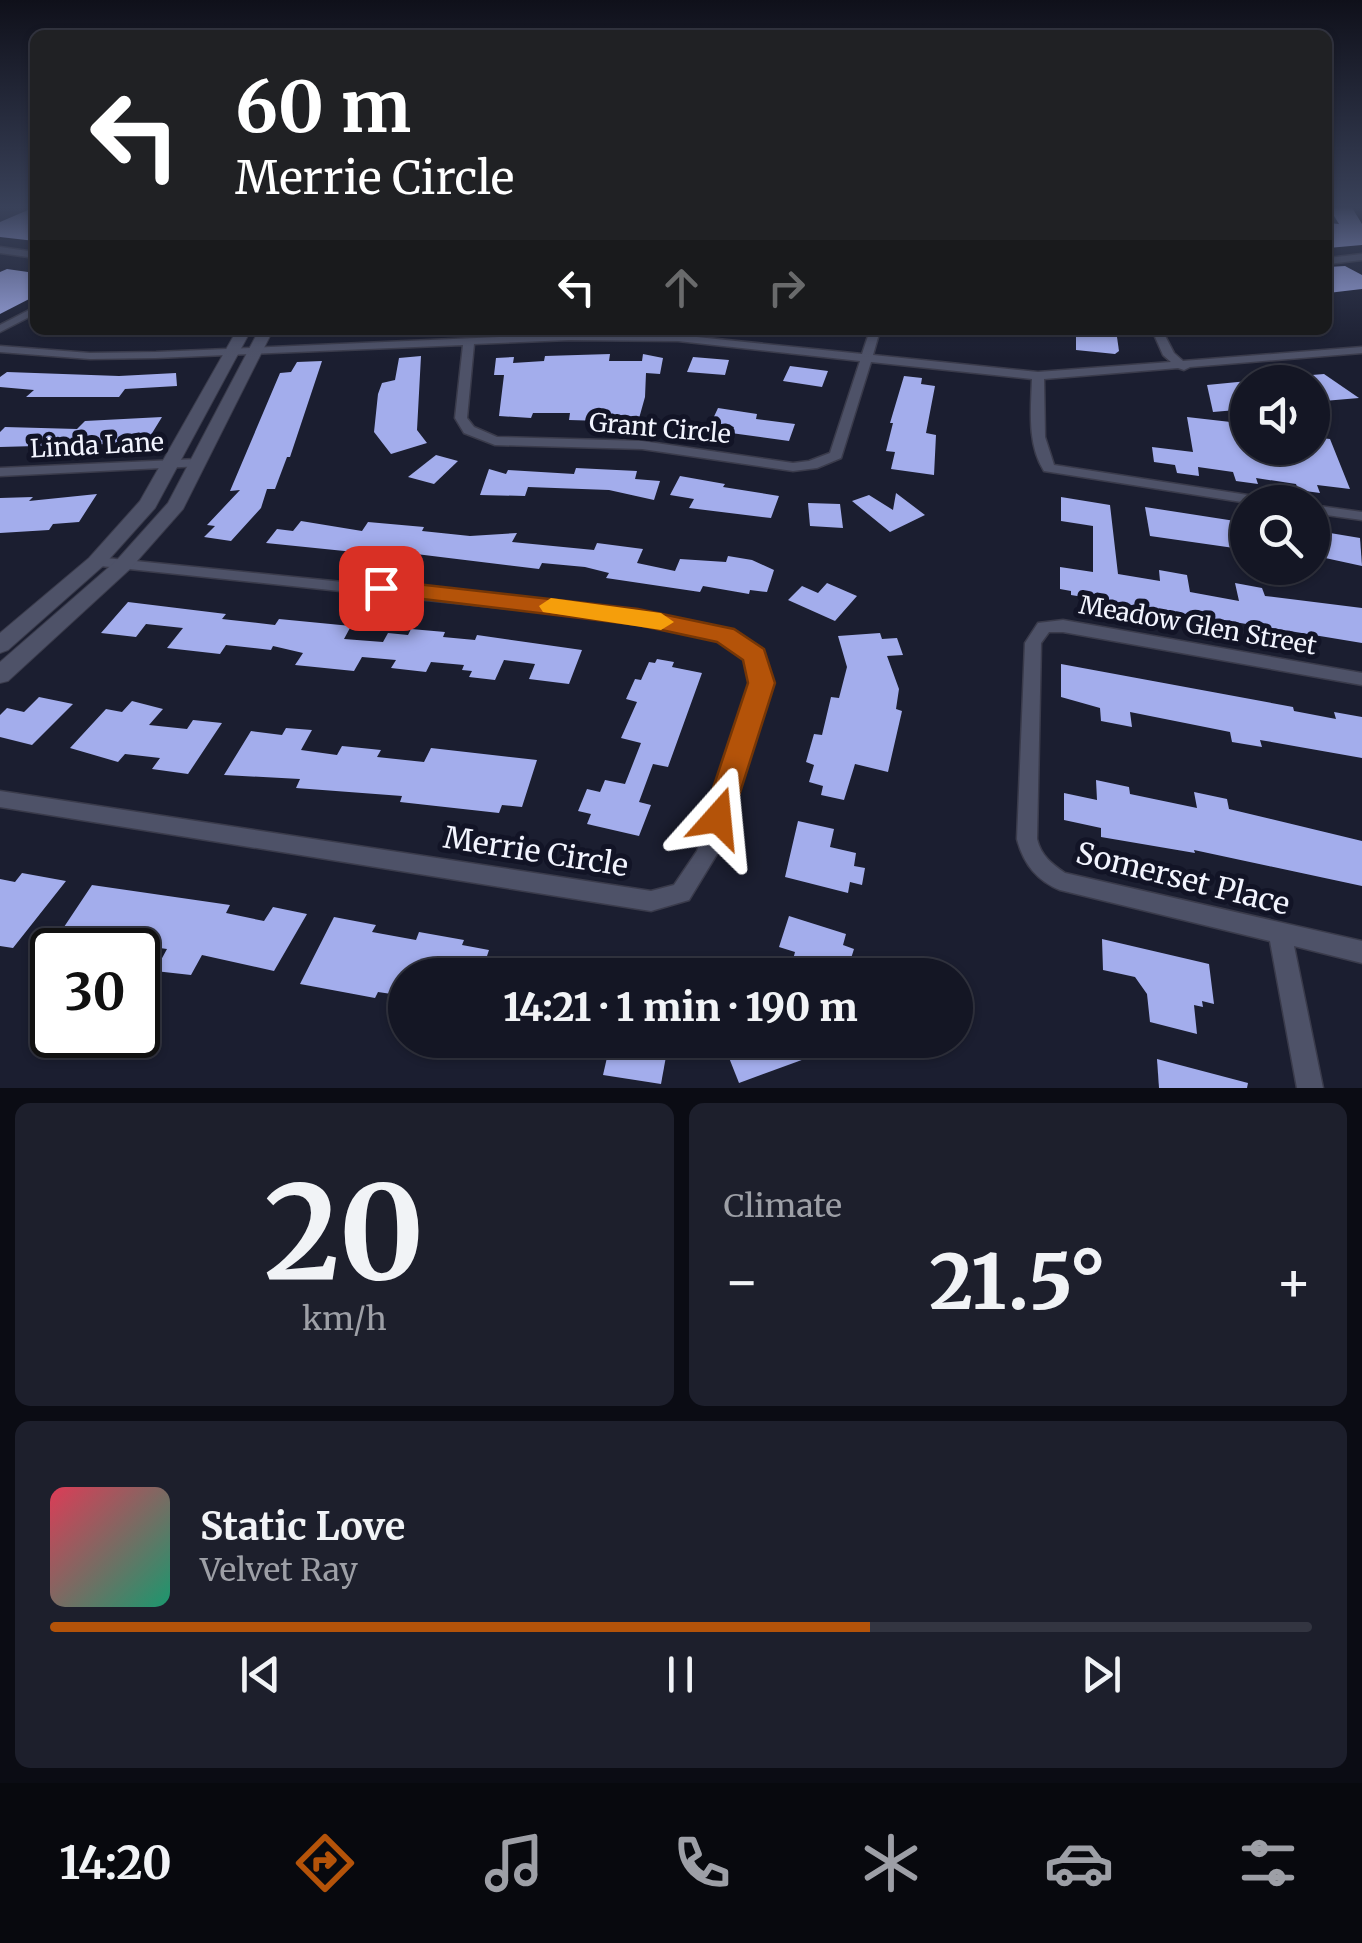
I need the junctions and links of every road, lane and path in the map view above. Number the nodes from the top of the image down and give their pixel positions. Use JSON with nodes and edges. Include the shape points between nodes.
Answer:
{"nodes":[{"id":1,"x":1362,"y":257,"type":"edge"},
{"id":2,"x":1332,"y":260,"type":"edge"},
{"id":3,"x":30,"y":313,"type":"edge"},
{"id":4,"x":0,"y":329,"type":"edge"},
{"id":5,"x":241,"y":335,"type":"edge"},
{"id":6,"x":263,"y":335,"type":"edge"},
{"id":7,"x":873,"y":335,"type":"edge"},
{"id":8,"x":1159,"y":335,"type":"edge"},
{"id":9,"x":469,"y":342,"type":"junction"},
{"id":10,"x":0,"y":348,"type":"edge"},
{"id":11,"x":233,"y":350,"type":"junction"},
{"id":12,"x":255,"y":350,"type":"junction"},
{"id":13,"x":1362,"y":350,"type":"edge"},
{"id":14,"x":866,"y":358,"type":"junction"},
{"id":15,"x":1184,"y":367,"type":"junction"},
{"id":16,"x":1038,"y":376,"type":"junction"},
{"id":17,"x":197,"y":463,"type":"junction"},
{"id":18,"x":170,"y":464,"type":"junction"},
{"id":19,"x":0,"y":472,"type":"edge"},
{"id":20,"x":1230,"y":496,"type":"edge"},
{"id":21,"x":1330,"y":512,"type":"edge"},
{"id":22,"x":1362,"y":516,"type":"edge"},
{"id":23,"x":96,"y":562,"type":"junction"},
{"id":24,"x":123,"y":565,"type":"junction"},
{"id":25,"x":1033,"y":643,"type":"joint"},
{"id":26,"x":0,"y":645,"type":"edge"},
{"id":27,"x":0,"y":675,"type":"edge"},
{"id":28,"x":1362,"y":679,"type":"edge"},
{"id":29,"x":0,"y":799,"type":"edge"},
{"id":30,"x":1280,"y":933,"type":"junction"},
{"id":31,"x":1362,"y":952,"type":"edge"},
{"id":32,"x":1310,"y":1088,"type":"edge"}],
"edges":[{"from":1,"to":2,"type":"street"},
{"from":3,"to":4,"type":"street"},
{"from":5,"to":11,"type":"street"},
{"from":6,"to":12,"type":"street"},
{"from":7,"to":14,"type":"street"},
{"from":8,"to":15,"type":"street","via":[[1168,355]]},
{"from":9,"to":12,"type":"street"},
{"from":9,"to":14,"type":"street","via":[[678,338]]},
{"from":9,"to":14,"type":"street","name":"Grant Circle","via":[[461,418],[469,430],[495,441],[642,446],[793,466],[836,455]]},
{"from":10,"to":11,"type":"street","via":[[90,356]]},
{"from":11,"to":12,"type":"street"},
{"from":11,"to":18,"type":"street"},
{"from":12,"to":17,"type":"street"},
{"from":13,"to":15,"type":"street"},
{"from":14,"to":16,"type":"street"},
{"from":15,"to":16,"type":"street"},
{"from":16,"to":20,"type":"street","via":[[1038,422],[1049,468]]},
{"from":17,"to":18,"type":"street","name":"Linda Lane"},
{"from":17,"to":24,"type":"street","via":[[176,505]]},
{"from":18,"to":19,"type":"street","name":"Linda Lane"},
{"from":18,"to":23,"type":"street","via":[[148,504]]},
{"from":21,"to":22,"type":"street"},
{"from":23,"to":24,"type":"street","name":"Merrie Circle"},
{"from":23,"to":26,"type":"street"},
{"from":24,"to":27,"type":"street"},
{"from":24,"to":29,"type":"street","name":"Merrie Circle","via":[[536,604],[725,635],[755,656],[762,683],[706,854],[681,893],[652,901]]},
{"from":25,"to":28,"type":"street","name":"Meadow Glen Street","via":[[1044,627],[1063,626]]},
{"from":25,"to":30,"type":"street","name":"Somerset Place","via":[[1028,839],[1040,868],[1060,881]]},
{"from":30,"to":31,"type":"street","name":"Somerset Place"},
{"from":30,"to":32,"type":"street"}]}
